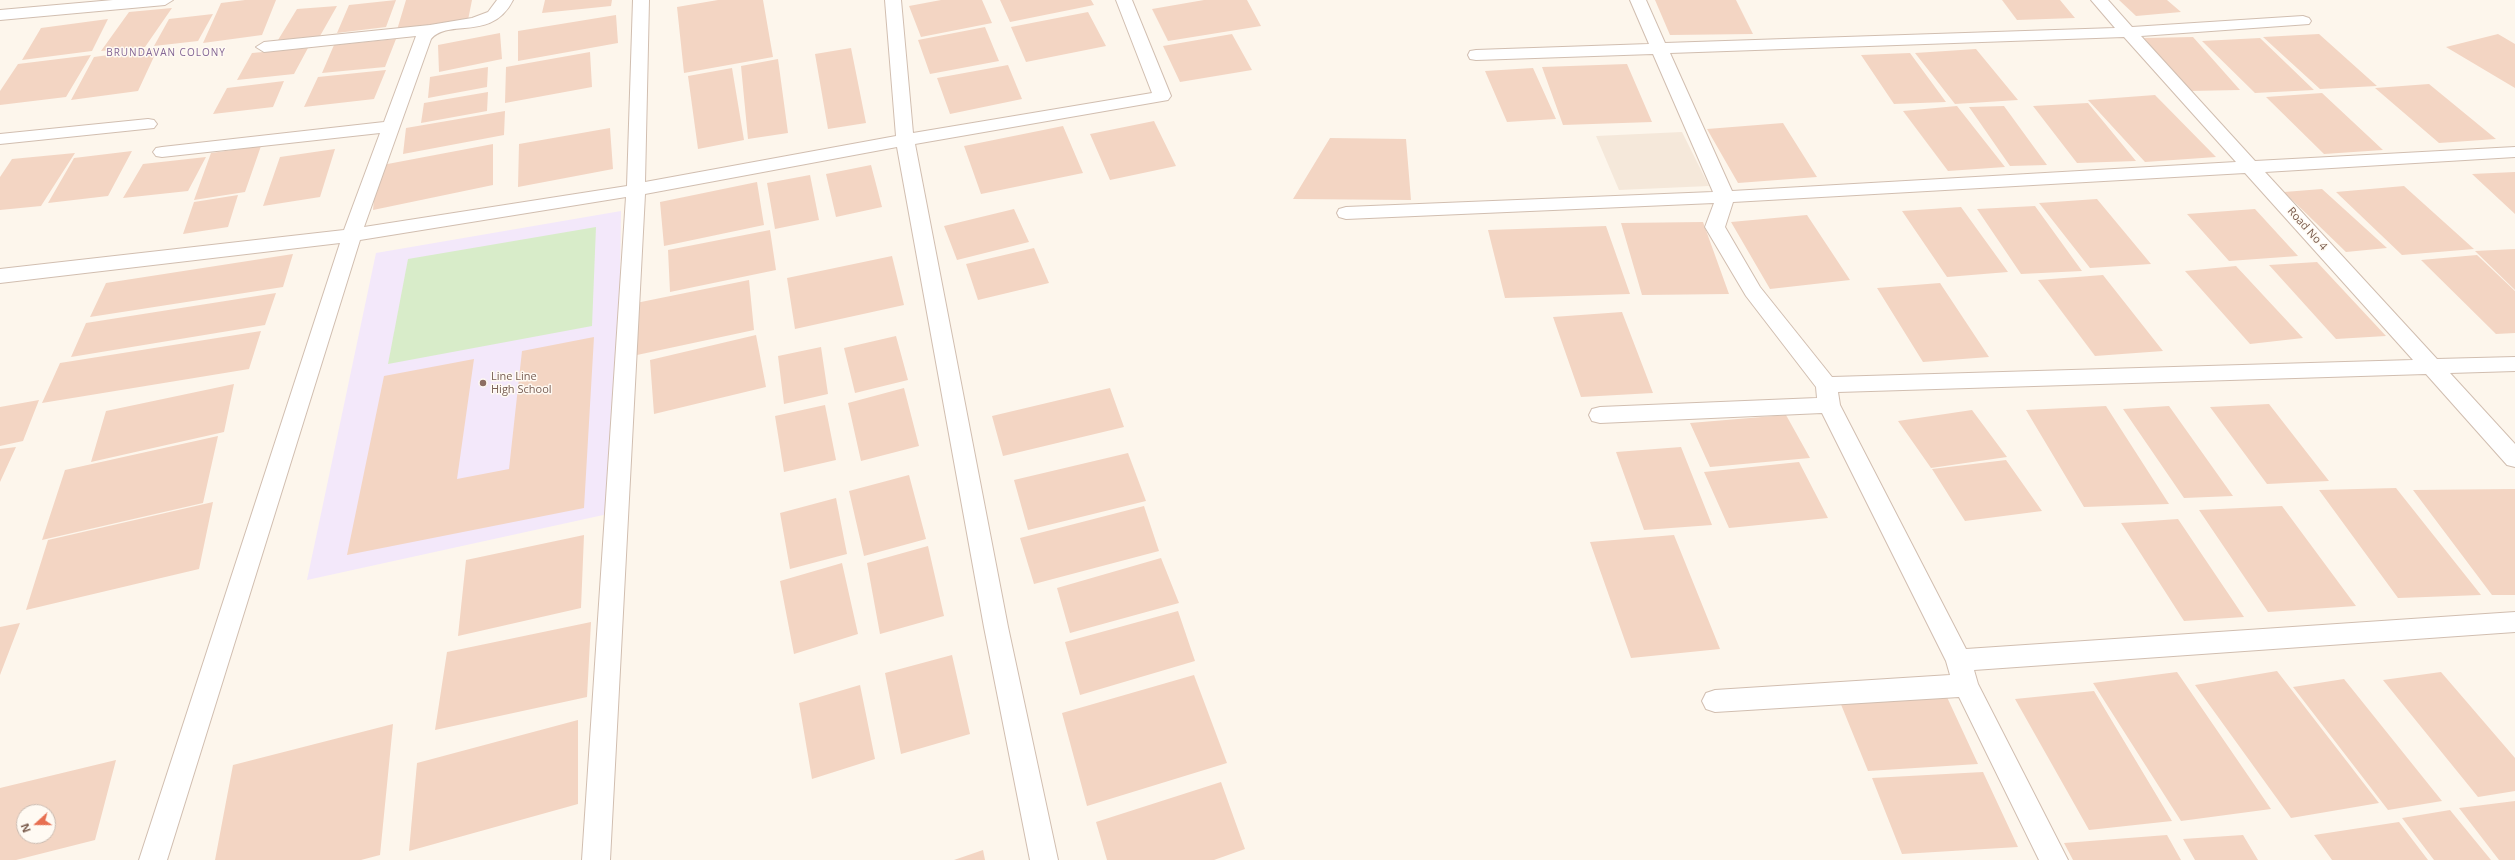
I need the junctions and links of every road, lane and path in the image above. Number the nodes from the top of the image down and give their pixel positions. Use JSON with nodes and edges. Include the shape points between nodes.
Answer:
{"nodes":[{"id":1,"x":22,"y":0,"type":"edge"},
{"id":2,"x":165,"y":0,"type":"edge"},
{"id":3,"x":505,"y":0,"type":"edge"},
{"id":4,"x":641,"y":0,"type":"edge"},
{"id":5,"x":893,"y":0,"type":"edge"},
{"id":6,"x":1124,"y":0,"type":"edge"},
{"id":7,"x":1638,"y":0,"type":"edge"},
{"id":8,"x":2099,"y":0,"type":"edge"},
{"id":9,"x":5,"y":14,"type":"edge"},
{"id":10,"x":2303,"y":21,"type":"dead end"},
{"id":11,"x":0,"y":26,"type":"edge"},
{"id":12,"x":430,"y":30,"type":"junction"},
{"id":13,"x":2128,"y":32,"type":"junction"},
{"id":14,"x":264,"y":47,"type":"dead end"},
{"id":15,"x":1661,"y":49,"type":"junction"},
{"id":16,"x":1476,"y":55,"type":"dead end"},
{"id":17,"x":148,"y":124,"type":"dead end"},
{"id":18,"x":390,"y":127,"type":"junction"},
{"id":19,"x":0,"y":139,"type":"edge"},
{"id":20,"x":905,"y":140,"type":"junction"},
{"id":21,"x":162,"y":152,"type":"dead end"},
{"id":22,"x":2515,"y":152,"type":"edge"},
{"id":23,"x":2252,"y":168,"type":"junction"},
{"id":24,"x":636,"y":190,"type":"junction"},
{"id":25,"x":1725,"y":198,"type":"junction"},
{"id":26,"x":1346,"y":213,"type":"dead end"},
{"id":27,"x":352,"y":234,"type":"junction"},
{"id":28,"x":0,"y":276,"type":"edge"},
{"id":29,"x":2515,"y":364,"type":"edge"},
{"id":30,"x":2434,"y":367,"type":"junction"},
{"id":31,"x":1827,"y":395,"type":"junction"},
{"id":32,"x":1600,"y":415,"type":"dead end"},
{"id":33,"x":2515,"y":459,"type":"edge"},
{"id":34,"x":2515,"y":622,"type":"edge"},
{"id":35,"x":1959,"y":660,"type":"junction"},
{"id":36,"x":1966,"y":685,"type":"junction"},
{"id":37,"x":1715,"y":701,"type":"dead end"},
{"id":38,"x":154,"y":860,"type":"edge"},
{"id":39,"x":596,"y":860,"type":"edge"},
{"id":40,"x":1044,"y":860,"type":"edge"},
{"id":41,"x":2054,"y":860,"type":"edge"}],
"edges":[{"from":1,"to":9,"type":"street"},
{"from":2,"to":9,"type":"street"},
{"from":3,"to":12,"type":"street","via":[[498,13],[484,21],[446,25]]},
{"from":4,"to":24,"type":"street"},
{"from":5,"to":20,"type":"street"},
{"from":6,"to":20,"type":"street","via":[[1162,96]]},
{"from":7,"to":15,"type":"street"},
{"from":8,"to":13,"type":"street","name":"Road No 4"},
{"from":9,"to":11,"type":"street"},
{"from":10,"to":13,"type":"street"},
{"from":12,"to":14,"type":"street"},
{"from":12,"to":18,"type":"street","via":[[423,38]]},
{"from":13,"to":15,"type":"street"},
{"from":13,"to":23,"type":"street","name":"Road No 4"},
{"from":15,"to":16,"type":"street"},
{"from":15,"to":25,"type":"street"},
{"from":17,"to":19,"type":"street"},
{"from":18,"to":21,"type":"street"},
{"from":18,"to":27,"type":"street"},
{"from":20,"to":24,"type":"street"},
{"from":20,"to":40,"type":"street","via":[[995,619]]},
{"from":22,"to":23,"type":"street"},
{"from":23,"to":25,"type":"street"},
{"from":23,"to":30,"type":"street","name":"Road No 4"},
{"from":24,"to":27,"type":"street"},
{"from":24,"to":39,"type":"street"},
{"from":25,"to":26,"type":"street"},
{"from":25,"to":31,"type":"street","via":[[1715,227],[1753,291]]},
{"from":27,"to":28,"type":"street"},
{"from":27,"to":38,"type":"street"},
{"from":29,"to":30,"type":"street"},
{"from":30,"to":31,"type":"street"},
{"from":30,"to":33,"type":"street","name":"Road No 4"},
{"from":31,"to":32,"type":"street"},
{"from":31,"to":35,"type":"street"},
{"from":34,"to":35,"type":"street"},
{"from":35,"to":36,"type":"street"},
{"from":36,"to":37,"type":"street"},
{"from":36,"to":41,"type":"street"}]}
